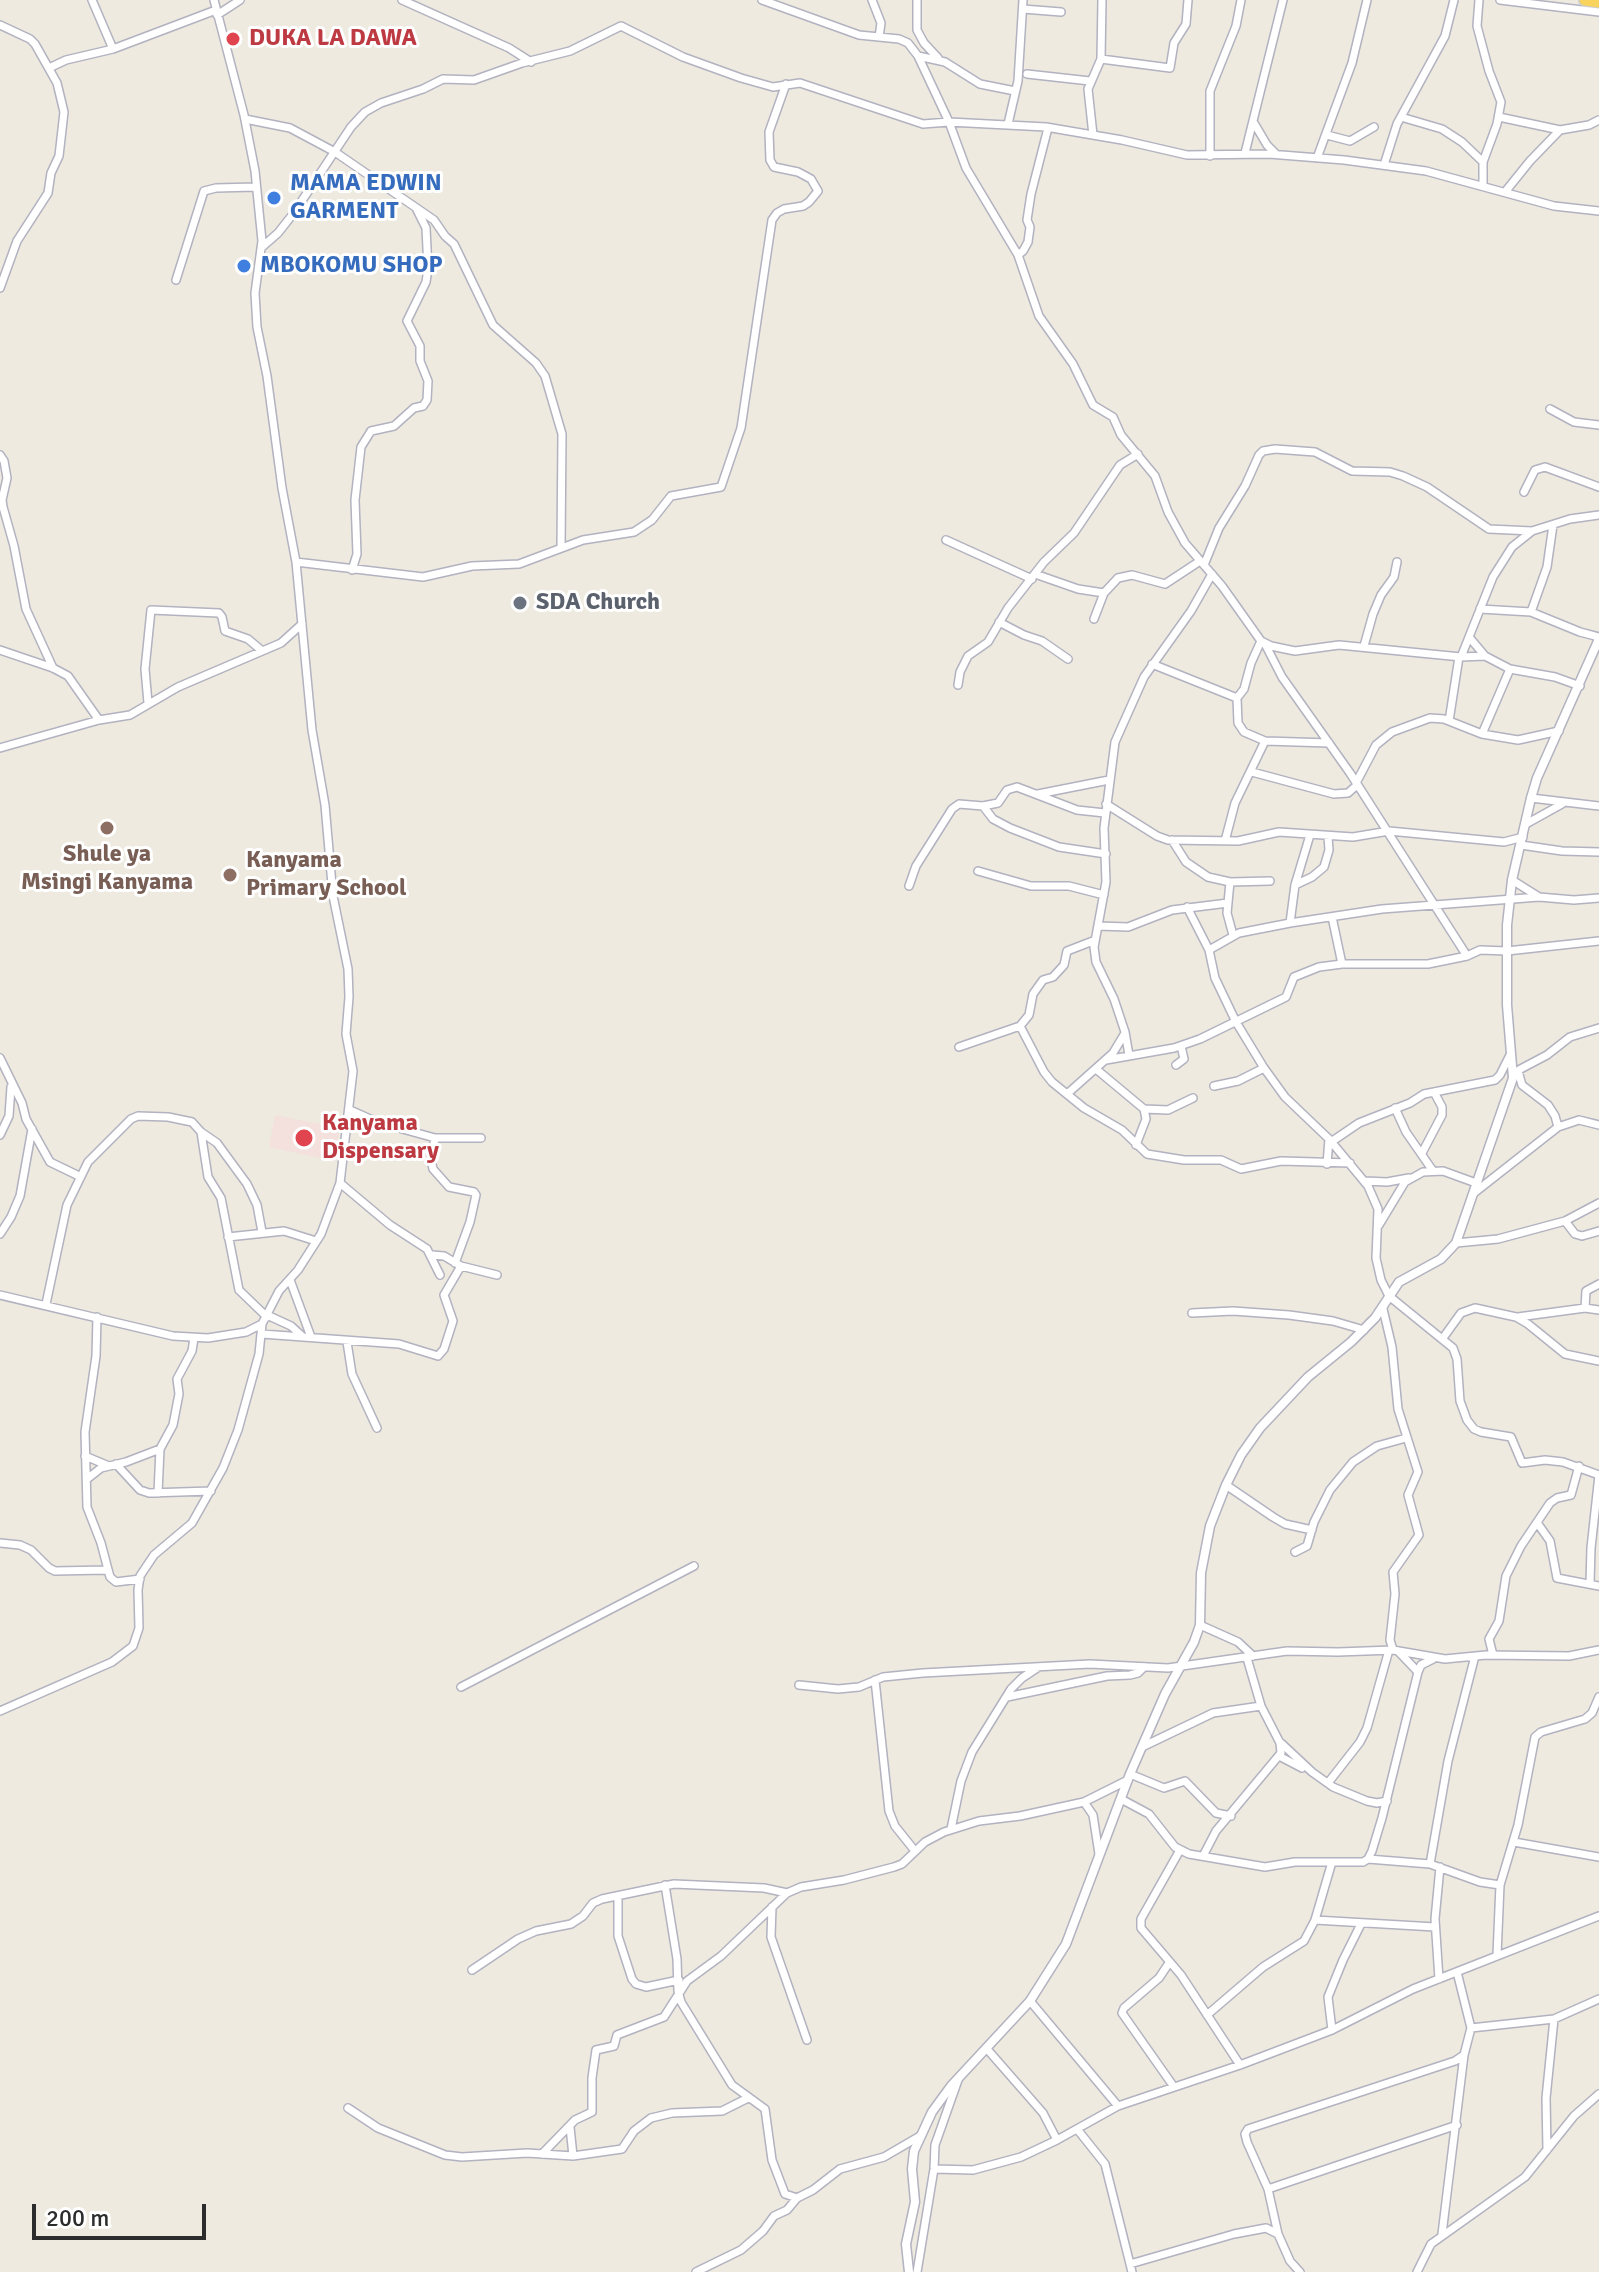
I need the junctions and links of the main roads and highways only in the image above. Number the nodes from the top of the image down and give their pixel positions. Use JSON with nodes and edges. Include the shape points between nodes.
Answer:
{"nodes":[{"id":1,"x":1585,"y":0,"type":"edge"},
{"id":2,"x":1599,"y":2,"type":"edge"}],
"edges":[{"from":1,"to":2,"type":"highway"}]}
